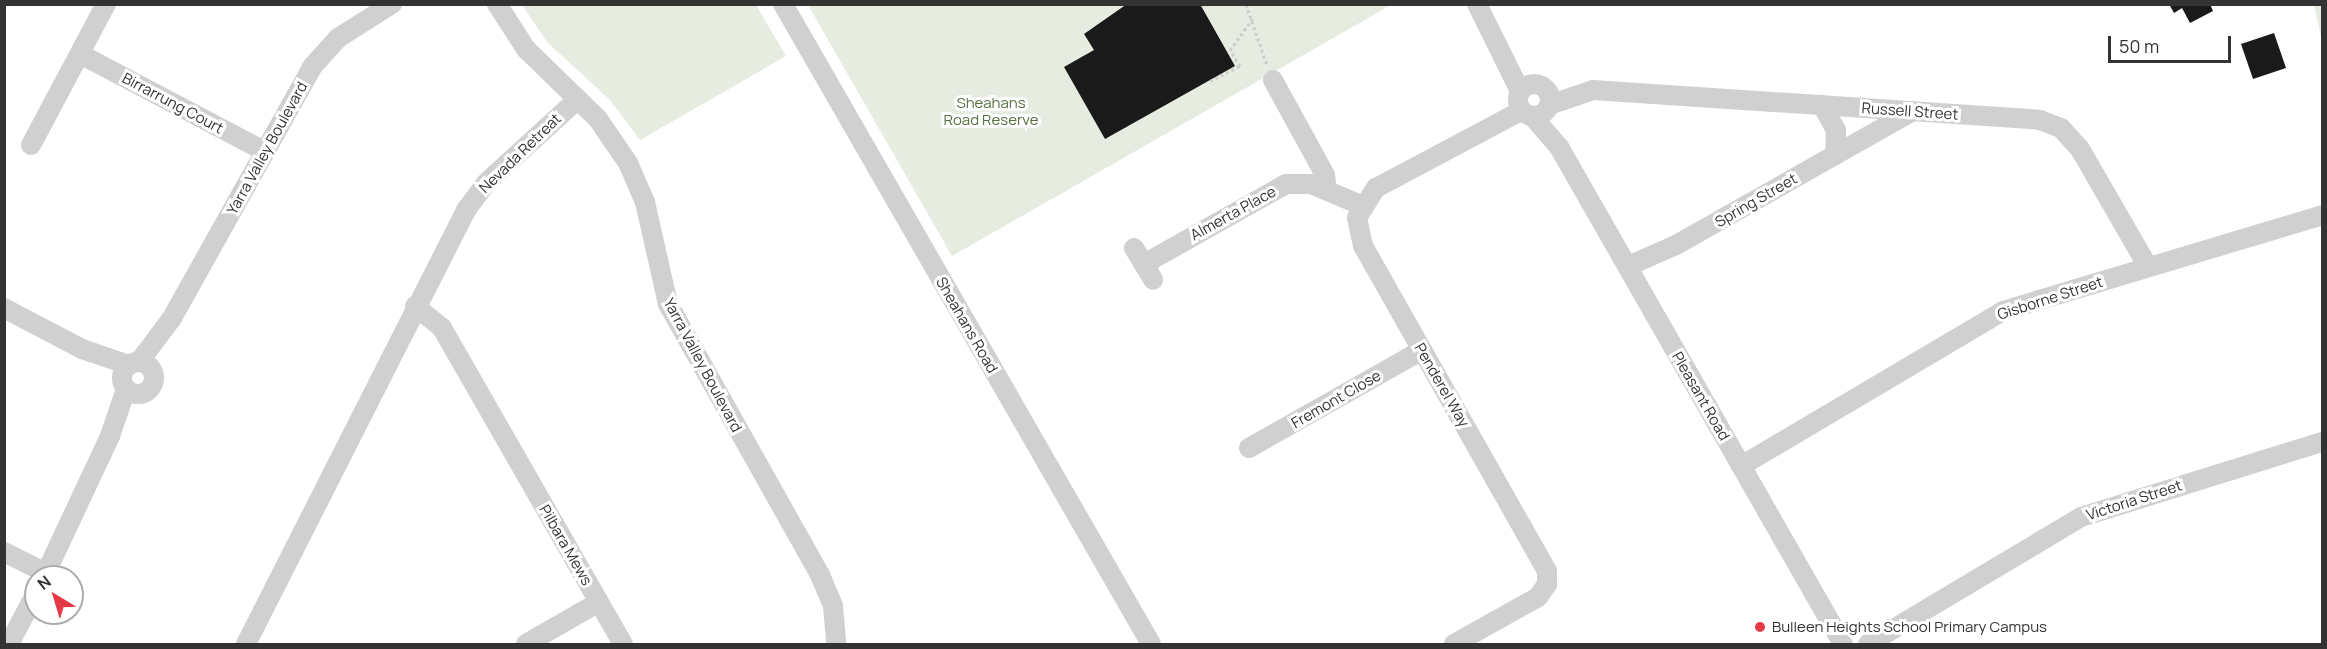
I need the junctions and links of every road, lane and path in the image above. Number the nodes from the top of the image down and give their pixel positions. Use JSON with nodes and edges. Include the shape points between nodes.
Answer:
{"nodes":[{"id":1,"x":106,"y":4,"type":"edge"},
{"id":2,"x":392,"y":4,"type":"edge"},
{"id":3,"x":783,"y":4,"type":"edge"},
{"id":4,"x":1246,"y":4,"type":"edge"},
{"id":5,"x":1477,"y":4,"type":"edge"},
{"id":6,"x":497,"y":6,"type":"edge"},
{"id":7,"x":1253,"y":18,"type":"junction"},
{"id":8,"x":80,"y":54,"type":"junction"},
{"id":9,"x":1274,"y":80,"type":"joint"},
{"id":10,"x":1209,"y":81,"type":"dead end"},
{"id":11,"x":578,"y":99,"type":"junction"},
{"id":12,"x":1533,"y":100,"type":"junction"},
{"id":13,"x":1822,"y":105,"type":"junction"},
{"id":14,"x":1913,"y":111,"type":"junction"},
{"id":15,"x":31,"y":145,"type":"dead end"},
{"id":16,"x":266,"y":152,"type":"junction"},
{"id":17,"x":1835,"y":155,"type":"junction"},
{"id":18,"x":1327,"y":190,"type":"junction"},
{"id":19,"x":1361,"y":204,"type":"junction"},
{"id":20,"x":2322,"y":215,"type":"edge"},
{"id":21,"x":1144,"y":264,"type":"dead end"},
{"id":22,"x":2148,"y":267,"type":"junction"},
{"id":23,"x":1631,"y":272,"type":"junction"},
{"id":24,"x":416,"y":306,"type":"junction"},
{"id":25,"x":4,"y":309,"type":"edge"},
{"id":26,"x":1422,"y":350,"type":"junction"},
{"id":27,"x":135,"y":376,"type":"junction"},
{"id":28,"x":2322,"y":442,"type":"edge"},
{"id":29,"x":1249,"y":448,"type":"dead end"},
{"id":30,"x":1739,"y":462,"type":"junction"},
{"id":31,"x":4,"y":552,"type":"edge"},
{"id":32,"x":27,"y":565,"type":"edge"},
{"id":33,"x":50,"y":565,"type":"edge"},
{"id":34,"x":599,"y":602,"type":"junction"},
{"id":35,"x":24,"y":616,"type":"edge"},
{"id":36,"x":1896,"y":623,"type":"junction"},
{"id":37,"x":9,"y":645,"type":"edge"},
{"id":38,"x":246,"y":645,"type":"edge"},
{"id":39,"x":526,"y":645,"type":"edge"},
{"id":40,"x":623,"y":645,"type":"edge"},
{"id":41,"x":836,"y":645,"type":"edge"},
{"id":42,"x":1151,"y":645,"type":"edge"},
{"id":43,"x":1454,"y":645,"type":"edge"},
{"id":44,"x":1844,"y":645,"type":"edge"},
{"id":45,"x":1868,"y":645,"type":"edge"}],
"edges":[{"from":1,"to":8,"type":"street"},
{"from":2,"to":16,"type":"street","name":"Yarra Valley Boulevard","via":[[323,53]]},
{"from":3,"to":42,"type":"street","name":"Sheahans Road"},
{"from":4,"to":7,"type":"path"},
{"from":5,"to":12,"type":"street","name":"Pleasant Road"},
{"from":6,"to":11,"type":"street","name":"Yarra Valley Boulevard","via":[[538,64]]},
{"from":7,"to":9,"type":"path"},
{"from":7,"to":10,"type":"path","via":[[1230,50],[1240,66]]},
{"from":8,"to":15,"type":"street"},
{"from":8,"to":16,"type":"street","name":"Birrarrung Court"},
{"from":9,"to":18,"type":"street","via":[[1325,175]]},
{"from":11,"to":24,"type":"street","name":"Nevada Retreat","via":[[476,195]]},
{"from":11,"to":41,"type":"street","name":"Yarra Valley Boulevard","via":[[619,147],[638,183],[668,304],[820,575],[833,606]]},
{"from":12,"to":13,"type":"street","name":"Russell Street","via":[[1593,90]]},
{"from":12,"to":19,"type":"street","via":[[1376,188]]},
{"from":12,"to":23,"type":"street","name":"Pleasant Road"},
{"from":13,"to":14,"type":"street","name":"Russell Street"},
{"from":13,"to":17,"type":"street","via":[[1836,130]]},
{"from":14,"to":17,"type":"street","name":"Spring Street"},
{"from":14,"to":22,"type":"street","name":"Russell Street","via":[[2028,118],[2061,128],[2080,149]]},
{"from":16,"to":27,"type":"street","name":"Yarra Valley Boulevard"},
{"from":17,"to":23,"type":"street","name":"Spring Street"},
{"from":18,"to":19,"type":"street","name":"Almerta Place"},
{"from":18,"to":21,"type":"street","name":"Almerta Place","via":[[1304,182],[1286,184]]},
{"from":19,"to":26,"type":"street","name":"Penderel Way","via":[[1359,237]]},
{"from":20,"to":22,"type":"street","name":"Gisborne Street"},
{"from":22,"to":30,"type":"street","name":"Gisborne Street","via":[[2003,311]]},
{"from":23,"to":30,"type":"street","name":"Pleasant Road"},
{"from":24,"to":34,"type":"street","name":"Pilbara Mews","via":[[442,328]]},
{"from":24,"to":38,"type":"street","name":"Nevada Retreat"},
{"from":25,"to":27,"type":"street"},
{"from":26,"to":29,"type":"street","name":"Fremont Close"},
{"from":26,"to":43,"type":"street","name":"Penderel Way","via":[[1547,570],[1547,585],[1538,597]]},
{"from":27,"to":33,"type":"street","name":"Yarra Valley Boulevard"},
{"from":28,"to":36,"type":"street","name":"Victoria Street","via":[[2087,514]]},
{"from":30,"to":44,"type":"street","name":"Pleasant Road"},
{"from":31,"to":32,"type":"street"},
{"from":34,"to":39,"type":"street","name":"Pilbara Mews"},
{"from":34,"to":40,"type":"street","name":"Pilbara Mews"},
{"from":35,"to":37,"type":"street"},
{"from":36,"to":44,"type":"street","name":"Victoria Street"},
{"from":36,"to":45,"type":"street","name":"Victoria Street"}]}
